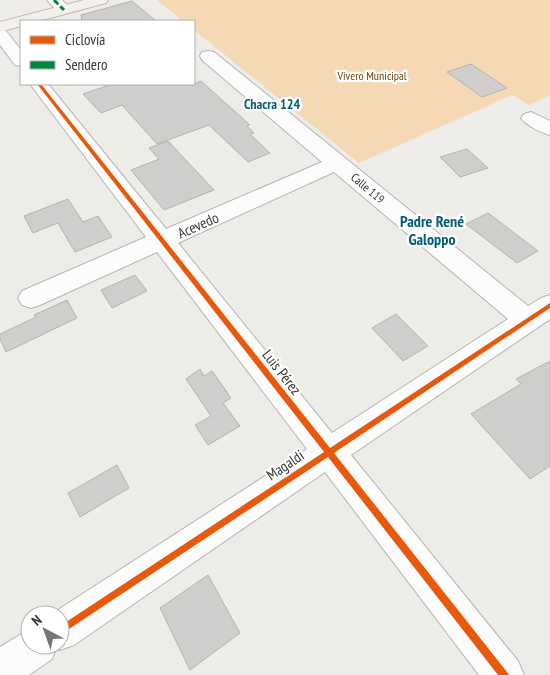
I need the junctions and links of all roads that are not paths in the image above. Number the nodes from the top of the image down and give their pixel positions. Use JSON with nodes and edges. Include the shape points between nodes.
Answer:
{"nodes":[{"id":1,"x":101,"y":0,"type":"edge"},
{"id":2,"x":59,"y":5,"type":"edge"},
{"id":3,"x":0,"y":27,"type":"edge"},
{"id":4,"x":0,"y":34,"type":"edge"},
{"id":5,"x":208,"y":56,"type":"dead end"},
{"id":6,"x":20,"y":60,"type":"edge"},
{"id":7,"x":40,"y":85,"type":"edge"},
{"id":8,"x":531,"y":118,"type":"dead end"},
{"id":9,"x":550,"y":129,"type":"edge"},
{"id":10,"x":338,"y":163,"type":"junction"},
{"id":11,"x":162,"y":240,"type":"junction"},
{"id":12,"x":31,"y":298,"type":"dead end"},
{"id":13,"x":538,"y":312,"type":"edge"},
{"id":14,"x":328,"y":451,"type":"junction"},
{"id":15,"x":70,"y":623,"type":"edge"},
{"id":16,"x":23,"y":655,"type":"edge"},
{"id":17,"x":0,"y":671,"type":"edge"},
{"id":18,"x":504,"y":675,"type":"edge"}],
"edges":[{"from":1,"to":2,"type":"main road"},
{"from":2,"to":3,"type":"main road"},
{"from":4,"to":6,"type":"street"},
{"from":5,"to":10,"type":"street","name":"Calle 119"},
{"from":7,"to":11,"type":"street","name":"Luis Pérez"},
{"from":8,"to":9,"type":"street"},
{"from":10,"to":11,"type":"street","name":"Acevedo"},
{"from":10,"to":13,"type":"street","name":"Calle 119"},
{"from":11,"to":12,"type":"street","name":"Acevedo"},
{"from":11,"to":14,"type":"street","name":"Luis Pérez"},
{"from":13,"to":14,"type":"street","name":"Magaldi"},
{"from":14,"to":15,"type":"street","name":"Magaldi"},
{"from":14,"to":18,"type":"street","name":"Luis Pérez"},
{"from":16,"to":17,"type":"street"}]}
